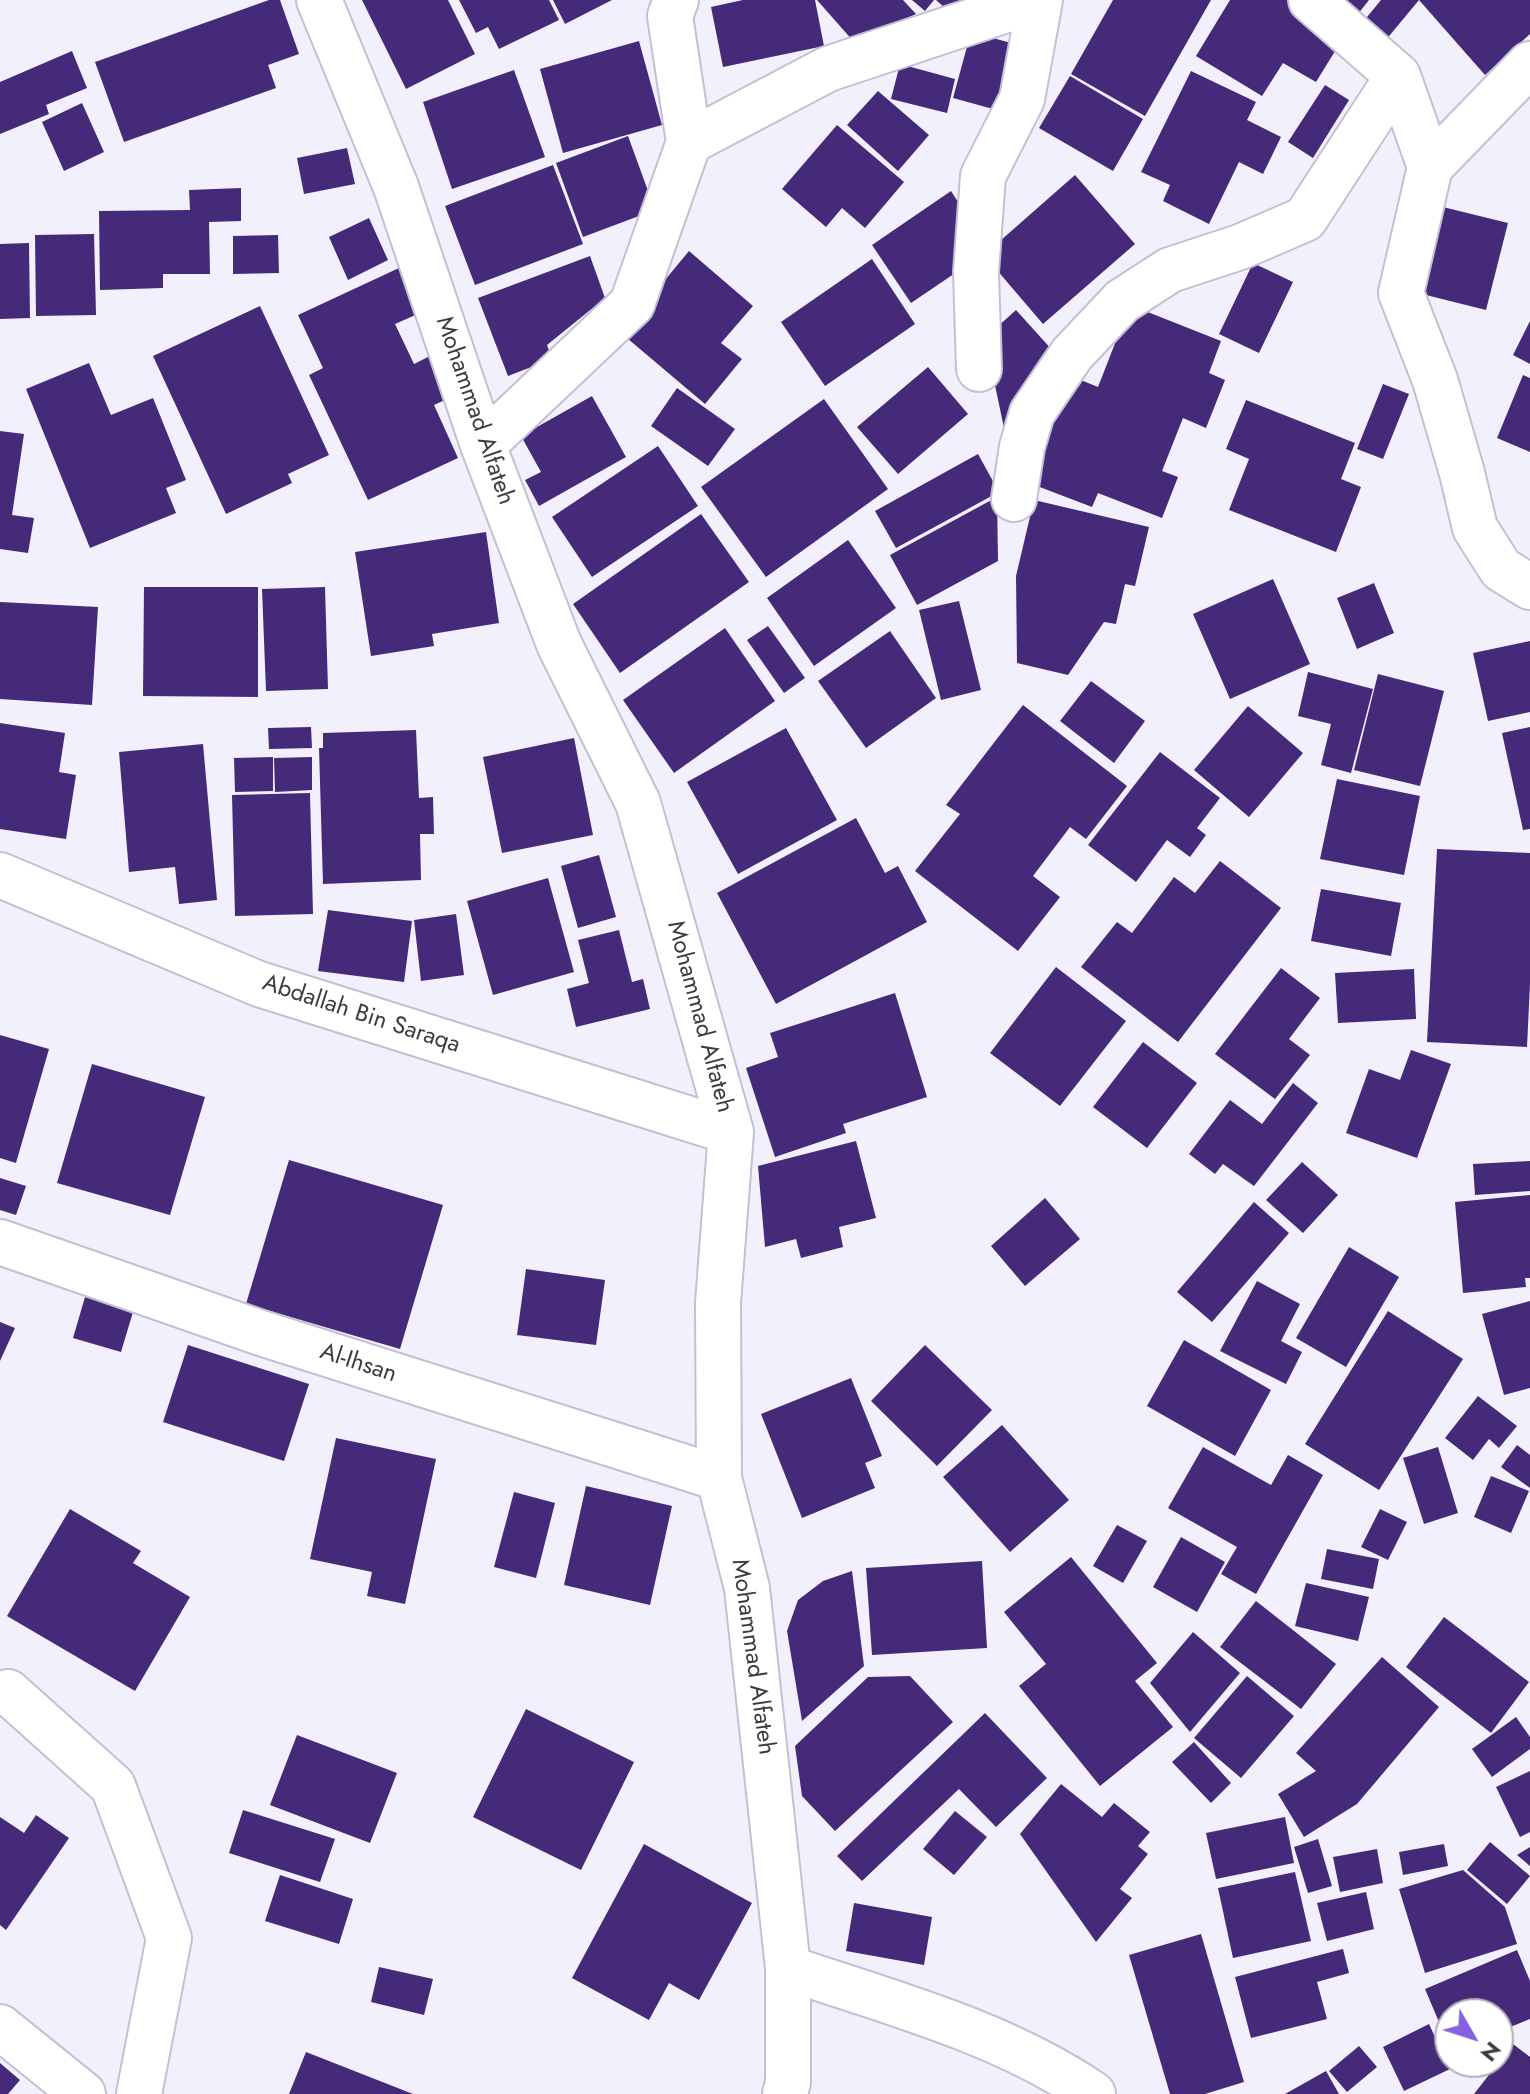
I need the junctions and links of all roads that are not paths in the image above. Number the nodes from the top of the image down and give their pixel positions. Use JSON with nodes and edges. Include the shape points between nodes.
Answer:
{"nodes":[{"id":1,"x":319,"y":0,"type":"edge"},
{"id":2,"x":676,"y":0,"type":"edge"},
{"id":3,"x":1038,"y":0,"type":"edge"},
{"id":4,"x":1311,"y":0,"type":"edge"},
{"id":5,"x":1530,"y":64,"type":"edge"},
{"id":6,"x":1398,"y":76,"type":"junction"},
{"id":7,"x":689,"y":142,"type":"junction"},
{"id":8,"x":1430,"y":167,"type":"junction"},
{"id":9,"x":979,"y":369,"type":"dead end"},
{"id":10,"x":483,"y":445,"type":"junction"},
{"id":11,"x":1014,"y":499,"type":"dead end"},
{"id":12,"x":1530,"y":587,"type":"edge"},
{"id":13,"x":0,"y":875,"type":"edge"},
{"id":14,"x":731,"y":1132,"type":"junction"},
{"id":15,"x":0,"y":1242,"type":"edge"},
{"id":16,"x":719,"y":1478,"type":"junction"},
{"id":17,"x":8,"y":1692,"type":"dead end"},
{"id":18,"x":788,"y":1968,"type":"junction"},
{"id":19,"x":0,"y":2027,"type":"edge"},
{"id":20,"x":83,"y":2094,"type":"edge"},
{"id":21,"x":139,"y":2094,"type":"edge"},
{"id":22,"x":785,"y":2094,"type":"edge"},
{"id":23,"x":1093,"y":2094,"type":"edge"}],
"edges":[{"from":1,"to":10,"type":"street","name":"Mohammad Alfateh","via":[[396,187]]},
{"from":2,"to":7,"type":"street","via":[[670,16]]},
{"from":3,"to":7,"type":"street","via":[[828,69]]},
{"from":3,"to":9,"type":"street","via":[[1022,99],[983,176],[976,272]]},
{"from":4,"to":6,"type":"street"},
{"from":5,"to":8,"type":"street"},
{"from":6,"to":8,"type":"street"},
{"from":6,"to":11,"type":"street","via":[[1305,219],[1170,270],[1122,301],[1072,354],[1032,413]]},
{"from":7,"to":10,"type":"street","via":[[632,304]]},
{"from":8,"to":12,"type":"street","via":[[1401,293],[1435,380],[1475,528],[1501,569]]},
{"from":10,"to":14,"type":"street","name":"Mohammad Alfateh","via":[[559,644],[638,803]]},
{"from":13,"to":14,"type":"street","name":"Abdallah Bin Saraqa","via":[[259,984]]},
{"from":14,"to":16,"type":"street","name":"Mohammad Alfateh","via":[[718,1303]]},
{"from":15,"to":16,"type":"street","name":"Al-Ihsan","via":[[261,1333]]},
{"from":16,"to":18,"type":"street","name":"Mohammad Alfateh","via":[[747,1588]]},
{"from":17,"to":21,"type":"street","via":[[113,1786],[169,1938]]},
{"from":18,"to":22,"type":"street","name":"Mohammad Alfateh"},
{"from":18,"to":23,"type":"street","via":[[969,2030],[1058,2070]]},
{"from":19,"to":20,"type":"street"}]}
